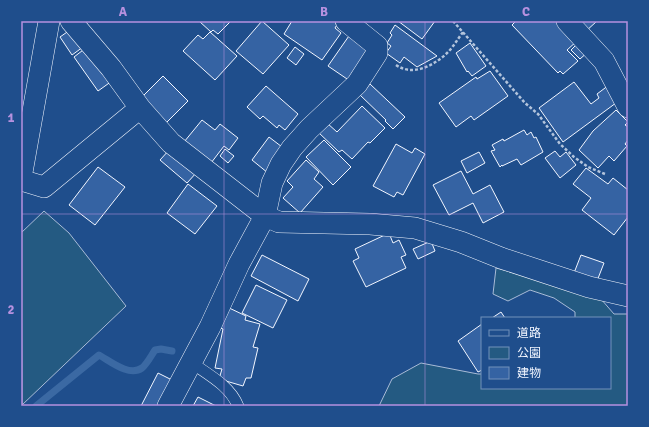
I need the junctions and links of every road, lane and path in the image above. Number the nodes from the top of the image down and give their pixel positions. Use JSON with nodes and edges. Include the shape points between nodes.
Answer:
{"nodes":[{"id":1,"x":48,"y":21,"type":"edge"},
{"id":2,"x":71,"y":21,"type":"edge"},
{"id":3,"x":346,"y":21,"type":"edge"},
{"id":4,"x":453,"y":21,"type":"edge"},
{"id":5,"x":567,"y":21,"type":"edge"},
{"id":6,"x":463,"y":32,"type":"junction"},
{"id":7,"x":377,"y":53,"type":"junction"},
{"id":8,"x":628,"y":107,"type":"edge"},
{"id":9,"x":140,"y":108,"type":"junction"},
{"id":10,"x":605,"y":174,"type":"dead end"},
{"id":11,"x":21,"y":179,"type":"edge"},
{"id":12,"x":265,"y":216,"type":"junction"},
{"id":13,"x":628,"y":296,"type":"edge"},
{"id":14,"x":192,"y":363,"type":"junction"},
{"id":15,"x":168,"y":406,"type":"edge"},
{"id":16,"x":238,"y":406,"type":"edge"}],
"edges":[{"from":1,"to":11,"type":"street"},
{"from":2,"to":9,"type":"street","via":[[111,68]]},
{"from":3,"to":7,"type":"street","via":[[377,46]]},
{"from":4,"to":6,"type":"path"},
{"from":5,"to":8,"type":"street","via":[[604,61]]},
{"from":6,"to":7,"type":"path","via":[[445,55],[426,67],[413,71],[402,70]]},
{"from":6,"to":10,"type":"path","via":[[515,92],[538,114],[560,144],[588,167]]},
{"from":7,"to":12,"type":"street","via":[[357,84],[309,129],[281,164],[272,183]]},
{"from":9,"to":11,"type":"street","via":[[44,187]]},
{"from":9,"to":12,"type":"street","via":[[172,143]]},
{"from":12,"to":13,"type":"street","via":[[279,222],[370,224],[415,228],[582,284]]},
{"from":12,"to":14,"type":"street"},
{"from":14,"to":15,"type":"street"},
{"from":14,"to":16,"type":"lane","via":[[224,385]]}]}
